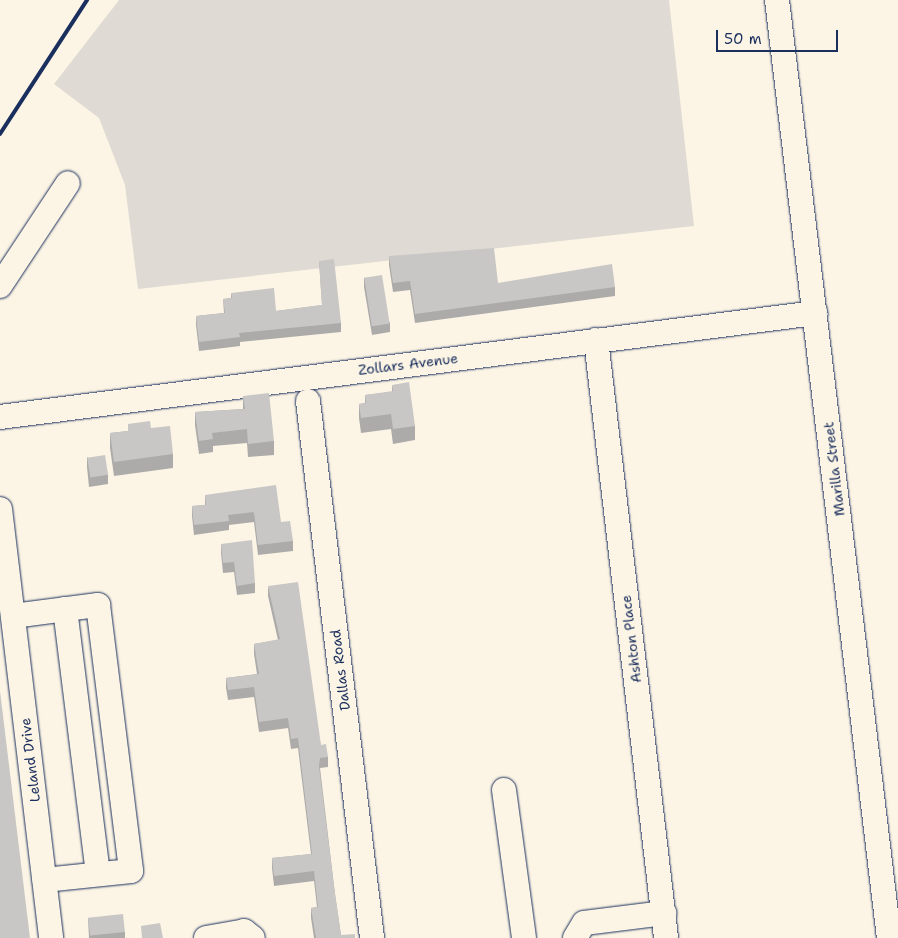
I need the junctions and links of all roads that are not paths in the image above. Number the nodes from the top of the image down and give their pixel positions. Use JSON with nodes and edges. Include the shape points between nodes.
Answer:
{"nodes":[{"id":1,"x":777,"y":0,"type":"edge"},
{"id":2,"x":68,"y":183,"type":"dead end"},
{"id":3,"x":0,"y":286,"type":"edge"},
{"id":4,"x":815,"y":313,"type":"junction"},
{"id":5,"x":596,"y":340,"type":"junction"},
{"id":6,"x":308,"y":401,"type":"dead end"},
{"id":7,"x":0,"y":417,"type":"edge"},
{"id":8,"x":0,"y":509,"type":"edge"},
{"id":9,"x":65,"y":610,"type":"junction"},
{"id":10,"x":13,"y":616,"type":"junction"},
{"id":11,"x":504,"y":790,"type":"dead end"},
{"id":12,"x":98,"y":874,"type":"junction"},
{"id":13,"x":44,"y":880,"type":"junction"},
{"id":14,"x":664,"y":913,"type":"junction"},
{"id":15,"x":51,"y":938,"type":"edge"},
{"id":16,"x":206,"y":938,"type":"edge"},
{"id":17,"x":253,"y":938,"type":"edge"},
{"id":18,"x":372,"y":938,"type":"edge"},
{"id":19,"x":524,"y":938,"type":"edge"},
{"id":20,"x":575,"y":938,"type":"edge"},
{"id":21,"x":666,"y":938,"type":"edge"},
{"id":22,"x":889,"y":938,"type":"edge"}],
"edges":[{"from":1,"to":4,"type":"street","name":"Marilla Street"},
{"from":2,"to":3,"type":"street"},
{"from":4,"to":5,"type":"street","name":"Zollars Avenue"},
{"from":4,"to":22,"type":"street","name":"Marilla Street"},
{"from":5,"to":7,"type":"street","name":"Zollars Avenue"},
{"from":5,"to":14,"type":"street","name":"Ashton Place"},
{"from":6,"to":18,"type":"street","name":"Dallas Road"},
{"from":8,"to":10,"type":"street","name":"Leland Drive"},
{"from":9,"to":10,"type":"street"},
{"from":9,"to":12,"type":"street"},
{"from":9,"to":12,"type":"street","via":[[98,605],[100,615],[131,871]]},
{"from":10,"to":13,"type":"street","name":"Leland Drive"},
{"from":11,"to":19,"type":"street"},
{"from":12,"to":13,"type":"street"},
{"from":13,"to":15,"type":"street","name":"Leland Drive"},
{"from":14,"to":20,"type":"street","via":[[584,923]]},
{"from":14,"to":21,"type":"street","name":"Ashton Place"},
{"from":16,"to":17,"type":"street","via":[[244,931]]}]}
